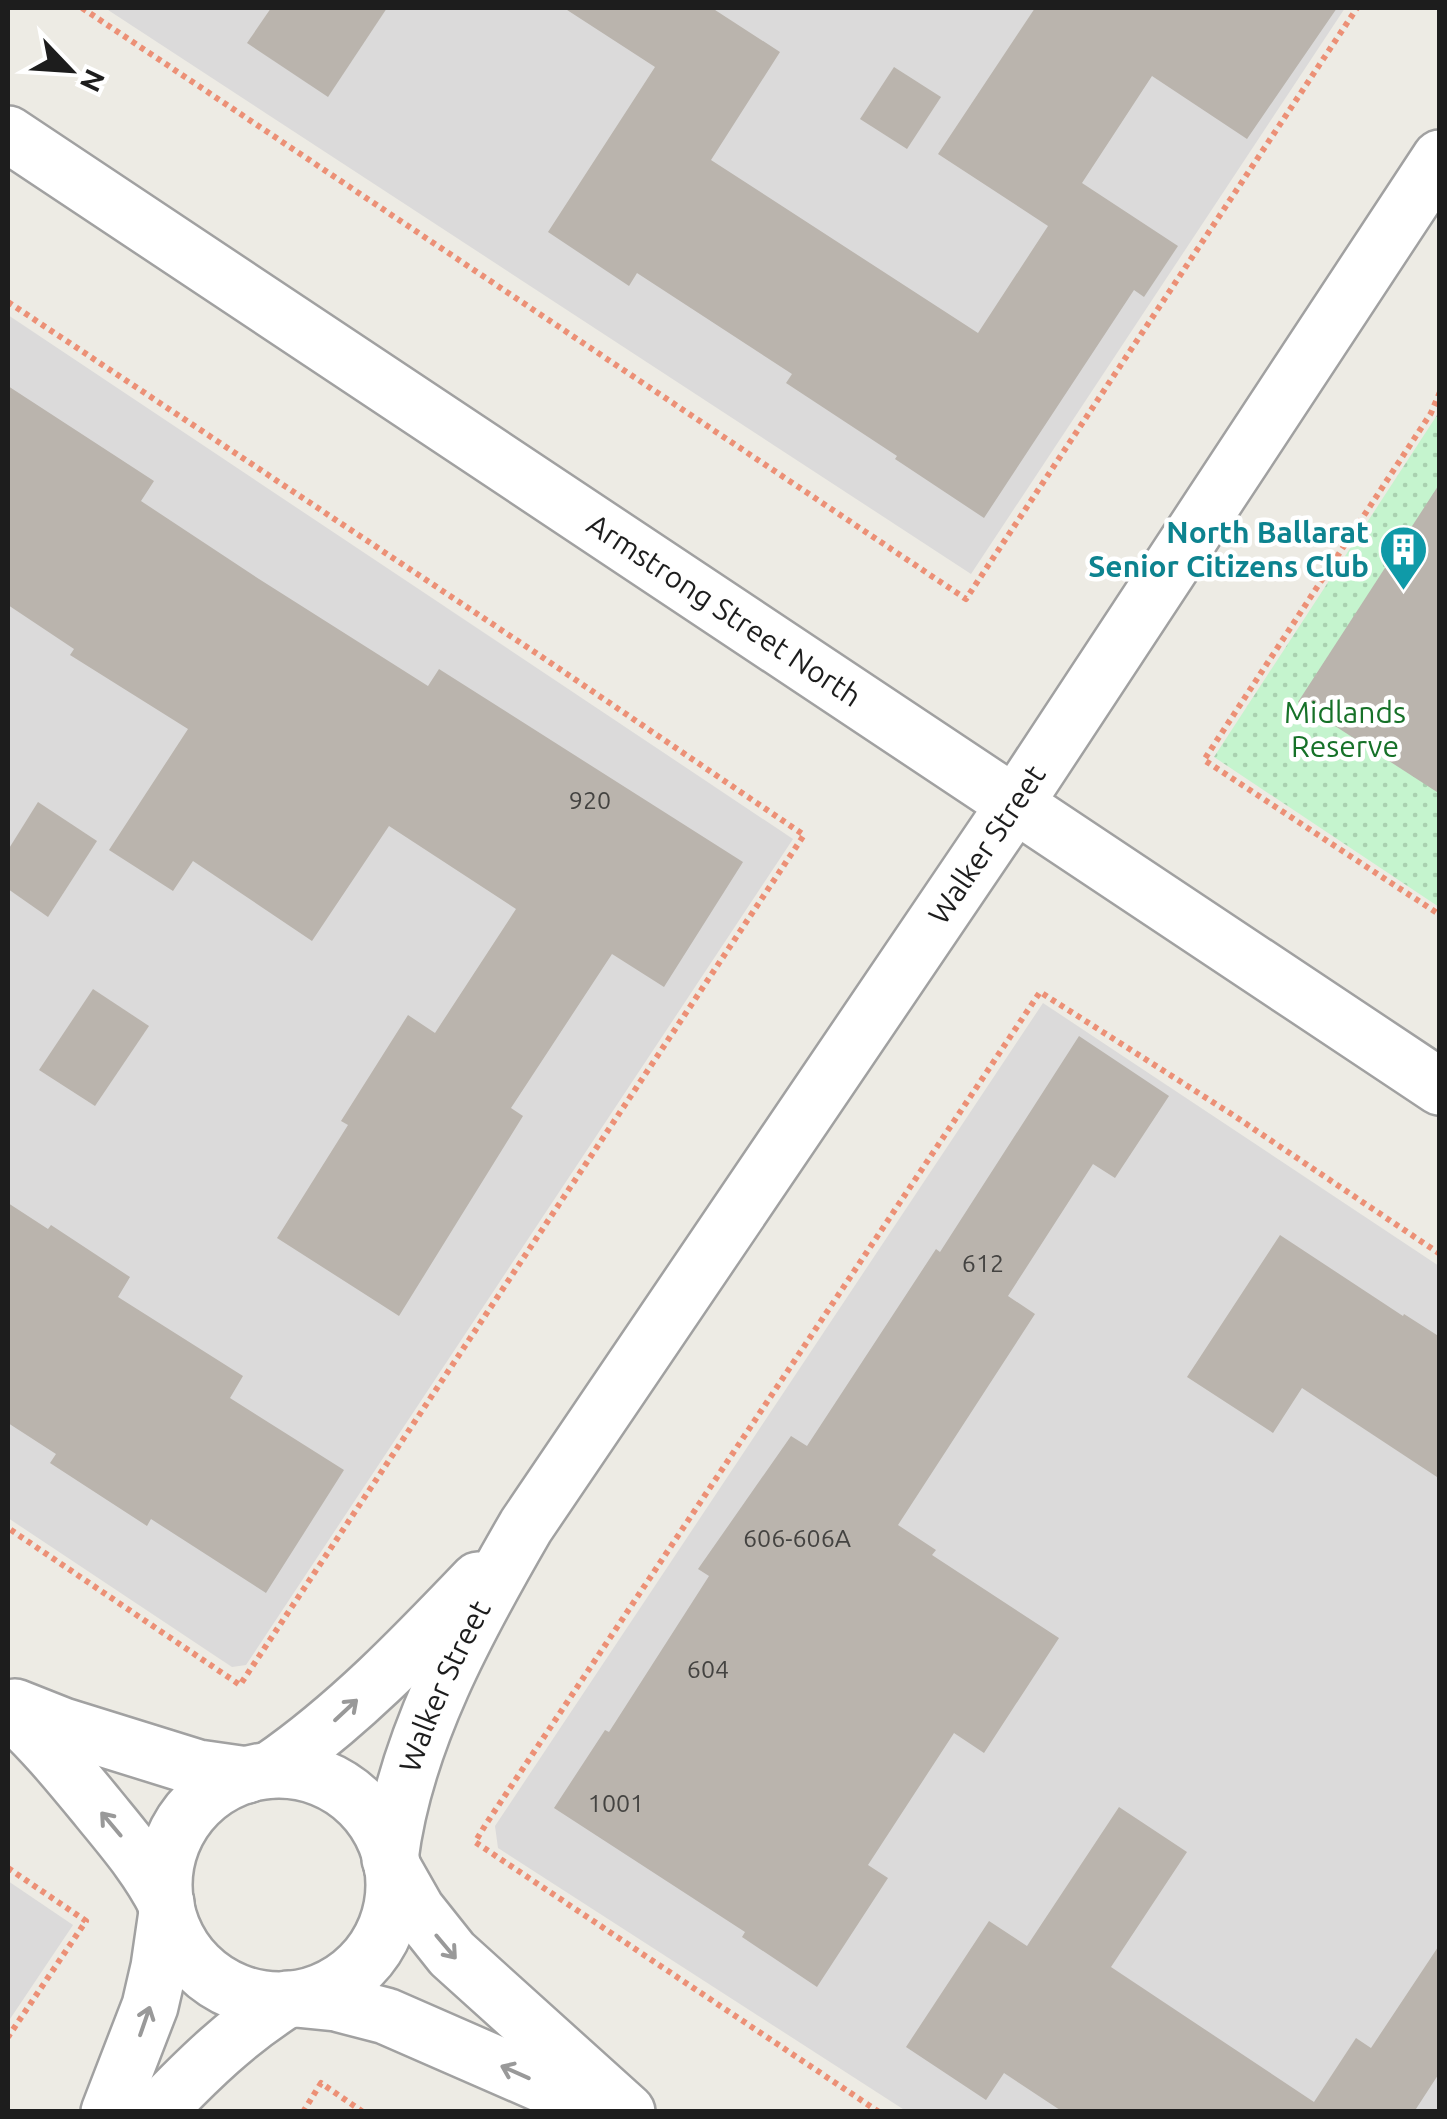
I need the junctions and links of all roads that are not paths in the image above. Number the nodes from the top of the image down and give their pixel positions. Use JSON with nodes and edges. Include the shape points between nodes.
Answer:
{"nodes":[{"id":1,"x":8,"y":134,"type":"edge"},
{"id":2,"x":1440,"y":158,"type":"edge"},
{"id":3,"x":1015,"y":804,"type":"junction"},
{"id":4,"x":1440,"y":1087,"type":"edge"},
{"id":5,"x":526,"y":1526,"type":"junction"},
{"id":6,"x":8,"y":1707,"type":"edge"},
{"id":7,"x":258,"y":1773,"type":"junction"},
{"id":8,"x":391,"y":1862,"type":"junction"},
{"id":9,"x":166,"y":1908,"type":"junction"},
{"id":10,"x":292,"y":1999,"type":"junction"},
{"id":11,"x":109,"y":2112,"type":"edge"},
{"id":12,"x":157,"y":2112,"type":"edge"},
{"id":13,"x":604,"y":2112,"type":"edge"},
{"id":14,"x":627,"y":2112,"type":"edge"}],
"edges":[{"from":1,"to":3,"type":"street","name":"Armstrong Street North"},
{"from":2,"to":3,"type":"street","name":"Walker Street"},
{"from":3,"to":4,"type":"street","name":"Armstrong Street North"},
{"from":3,"to":5,"type":"street","name":"Walker Street"},
{"from":7,"to":5,"type":"street","name":"Walker Street","one_way":true,"via":[[323,1732],[368,1691]]},
{"from":5,"to":8,"type":"street","name":"Walker Street","via":[[431,1714],[400,1804]]},
{"from":6,"to":7,"type":"street","via":[[198,1768]]},
{"from":9,"to":6,"type":"street","one_way":true,"via":[[134,1851]]},
{"from":7,"to":8,"type":"street","via":[[291,1770],[348,1793],[377,1825]]},
{"from":7,"to":9,"type":"street","via":[[212,1791],[184,1821],[168,1856]]},
{"from":8,"to":10,"type":"street","via":[[391,1910],[374,1950],[332,1988]]},
{"from":8,"to":14,"type":"street","one_way":true,"via":[[452,1954]]},
{"from":9,"to":10,"type":"street","via":[[181,1946],[207,1975],[258,1999]]},
{"from":11,"to":9,"type":"street","one_way":true,"via":[[150,2006]]},
{"from":10,"to":12,"type":"street","via":[[226,2044]]},
{"from":13,"to":10,"type":"street","one_way":true,"via":[[386,2016]]}]}
